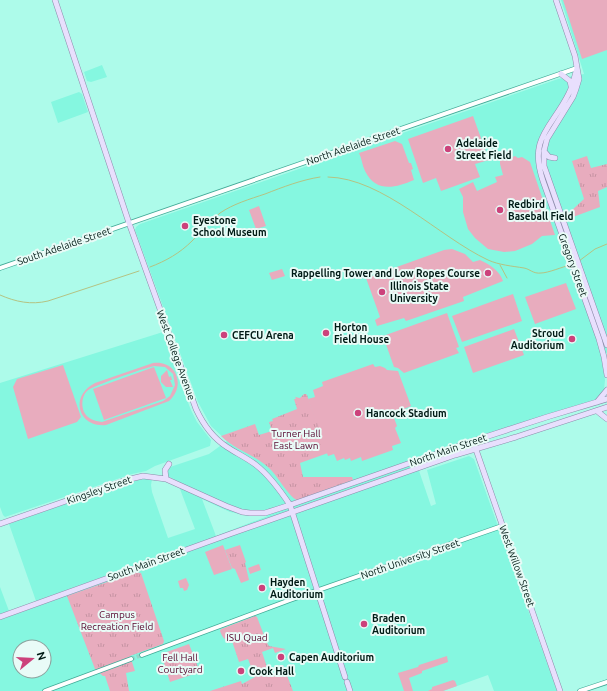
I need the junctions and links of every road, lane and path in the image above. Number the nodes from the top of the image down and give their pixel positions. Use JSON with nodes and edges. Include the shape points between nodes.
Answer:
{"nodes":[{"id":1,"x":55,"y":0,"type":"edge"},
{"id":2,"x":556,"y":0,"type":"edge"},
{"id":3,"x":577,"y":68,"type":"junction"},
{"id":4,"x":561,"y":74,"type":"junction"},
{"id":5,"x":572,"y":87,"type":"junction"},
{"id":6,"x":544,"y":151,"type":"junction"},
{"id":7,"x":555,"y":158,"type":"dead end"},
{"id":8,"x":129,"y":223,"type":"junction"},
{"id":9,"x":0,"y":268,"type":"edge"},
{"id":10,"x":607,"y":345,"type":"edge"},
{"id":11,"x":607,"y":375,"type":"edge"},
{"id":12,"x":607,"y":390,"type":"edge"},
{"id":13,"x":607,"y":400,"type":"edge"},
{"id":14,"x":596,"y":403,"type":"junction"},
{"id":15,"x":607,"y":407,"type":"edge"},
{"id":16,"x":597,"y":411,"type":"junction"},
{"id":17,"x":607,"y":418,"type":"edge"},
{"id":18,"x":473,"y":441,"type":"junction"},
{"id":19,"x":476,"y":448,"type":"junction"},
{"id":20,"x":169,"y":464,"type":"dead end"},
{"id":21,"x":166,"y":479,"type":"junction"},
{"id":22,"x":290,"y":505,"type":"junction"},
{"id":23,"x":292,"y":512,"type":"junction"},
{"id":24,"x":0,"y":524,"type":"edge"},
{"id":25,"x":502,"y":526,"type":"junction"},
{"id":26,"x":317,"y":591,"type":"junction"},
{"id":27,"x":0,"y":617,"type":"edge"},
{"id":28,"x":142,"y":655,"type":"tunnel mouth"},
{"id":29,"x":130,"y":659,"type":"tunnel mouth"},
{"id":30,"x":345,"y":676,"type":"dead end"},
{"id":31,"x":347,"y":682,"type":"dead end"},
{"id":32,"x":607,"y":682,"type":"edge"},
{"id":33,"x":45,"y":691,"type":"edge"},
{"id":34,"x":350,"y":691,"type":"edge"},
{"id":35,"x":560,"y":691,"type":"edge"},
{"id":36,"x":580,"y":691,"type":"edge"}],
"edges":[{"from":1,"to":8,"type":"main road","name":"West College Avenue"},
{"from":2,"to":3,"type":"main road","name":"Gregory Street"},
{"from":3,"to":4,"type":"street","name":"North Adelaide Street"},
{"from":3,"to":5,"type":"main road","name":"Gregory Street"},
{"from":3,"to":6,"type":"main road","name":"Gregory Street","via":[[579,79],[576,90],[546,139]]},
{"from":4,"to":5,"type":"main road","via":[[570,81]]},
{"from":4,"to":8,"type":"street","name":"North Adelaide Street"},
{"from":5,"to":11,"type":"main road","name":"Gregory Street","via":[[543,136],[538,149],[538,160],[541,176],[600,339]]},
{"from":6,"to":7,"type":"main road"},
{"from":6,"to":10,"type":"main road","name":"Gregory Street","via":[[545,172]]},
{"from":8,"to":9,"type":"street","name":"South Adelaide Street"},
{"from":8,"to":22,"type":"main road","name":"West College Avenue","via":[[200,418],[219,441],[265,473]]},
{"from":12,"to":14,"type":"main road"},
{"from":13,"to":14,"type":"main road","name":"North Main Street"},
{"from":14,"to":18,"type":"main road","name":"North Main Street"},
{"from":15,"to":16,"type":"main road","name":"North Main Street"},
{"from":16,"to":17,"type":"main road"},
{"from":16,"to":19,"type":"main road","name":"North Main Street"},
{"from":18,"to":19,"type":"main road","name":"West Willow Street"},
{"from":18,"to":22,"type":"main road","name":"North Main Street"},
{"from":19,"to":23,"type":"main road","name":"North Main Street"},
{"from":19,"to":25,"type":"main road","name":"West Willow Street"},
{"from":20,"to":21,"type":"main road","via":[[165,470]]},
{"from":21,"to":22,"type":"main road","name":"Kingsley Street","via":[[242,512],[265,513]]},
{"from":21,"to":24,"type":"main road","name":"Kingsley Street","via":[[136,477]]},
{"from":22,"to":23,"type":"main road","name":"West College Avenue"},
{"from":23,"to":26,"type":"main road","name":"West College Avenue"},
{"from":23,"to":27,"type":"main road","name":"South Main Street"},
{"from":25,"to":26,"type":"street","name":"North University Street"},
{"from":25,"to":35,"type":"main road","name":"West Willow Street"},
{"from":26,"to":28,"type":"street","name":"North University Street"},
{"from":26,"to":30,"type":"main road","name":"West College Avenue"},
{"from":29,"to":33,"type":"street"},
{"from":31,"to":34,"type":"main road"},
{"from":32,"to":36,"type":"street"}]}
